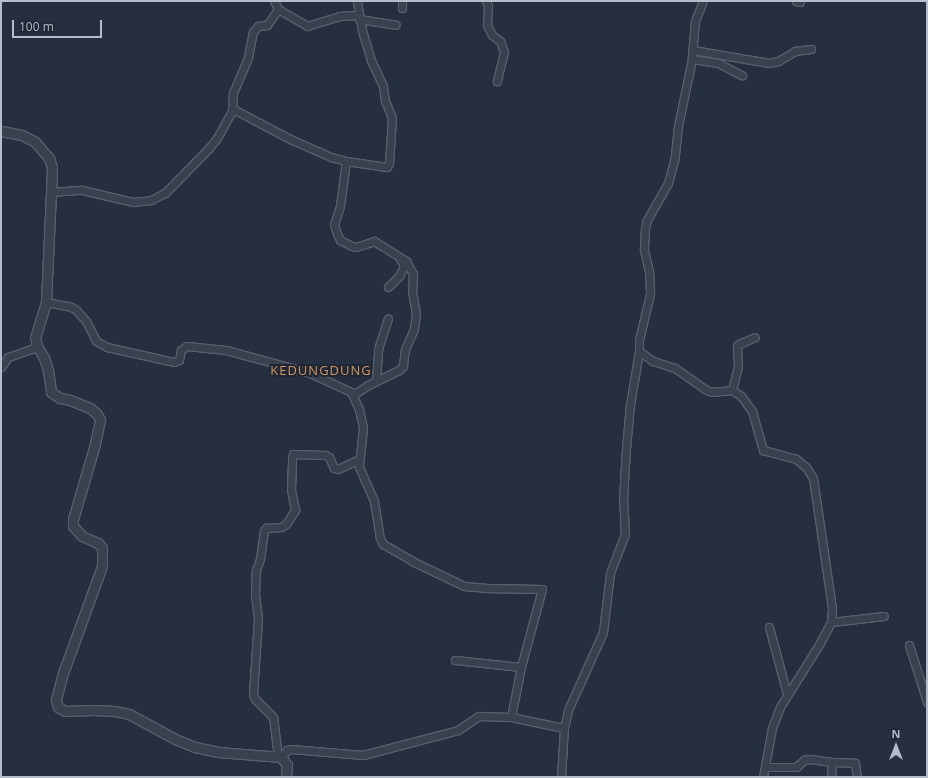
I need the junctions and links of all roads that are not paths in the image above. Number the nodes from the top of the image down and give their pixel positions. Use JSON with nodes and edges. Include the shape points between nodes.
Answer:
{"nodes":[{"id":1,"x":274,"y":1,"type":"edge"},
{"id":2,"x":357,"y":1,"type":"edge"},
{"id":3,"x":486,"y":1,"type":"edge"},
{"id":4,"x":703,"y":1,"type":"edge"},
{"id":5,"x":278,"y":9,"type":"junction"},
{"id":6,"x":359,"y":17,"type":"junction"},
{"id":7,"x":396,"y":25,"type":"dead end"},
{"id":8,"x":811,"y":49,"type":"dead end"},
{"id":9,"x":693,"y":50,"type":"junction"},
{"id":10,"x":692,"y":59,"type":"junction"},
{"id":11,"x":742,"y":75,"type":"dead end"},
{"id":12,"x":497,"y":81,"type":"dead end"},
{"id":13,"x":232,"y":111,"type":"junction"},
{"id":14,"x":1,"y":131,"type":"edge"},
{"id":15,"x":346,"y":161,"type":"junction"},
{"id":16,"x":51,"y":192,"type":"junction"},
{"id":17,"x":396,"y":254,"type":"junction"},
{"id":18,"x":388,"y":287,"type":"dead end"},
{"id":19,"x":46,"y":302,"type":"junction"},
{"id":20,"x":388,"y":319,"type":"dead end"},
{"id":21,"x":755,"y":337,"type":"dead end"},
{"id":22,"x":38,"y":347,"type":"junction"},
{"id":23,"x":638,"y":351,"type":"junction"},
{"id":24,"x":1,"y":367,"type":"edge"},
{"id":25,"x":376,"y":381,"type":"junction"},
{"id":26,"x":732,"y":390,"type":"junction"},
{"id":27,"x":353,"y":395,"type":"junction"},
{"id":28,"x":359,"y":459,"type":"junction"},
{"id":29,"x":884,"y":616,"type":"dead end"},
{"id":30,"x":831,"y":622,"type":"junction"},
{"id":31,"x":769,"y":627,"type":"dead end"},
{"id":32,"x":909,"y":645,"type":"dead end"},
{"id":33,"x":455,"y":660,"type":"dead end"},
{"id":34,"x":521,"y":667,"type":"junction"},
{"id":35,"x":787,"y":694,"type":"junction"},
{"id":36,"x":927,"y":702,"type":"edge"},
{"id":37,"x":511,"y":717,"type":"junction"},
{"id":38,"x":564,"y":728,"type":"junction"},
{"id":39,"x":279,"y":757,"type":"junction"},
{"id":40,"x":832,"y":762,"type":"junction"},
{"id":41,"x":765,"y":767,"type":"junction"},
{"id":42,"x":286,"y":777,"type":"edge"},
{"id":43,"x":561,"y":777,"type":"edge"},
{"id":44,"x":763,"y":777,"type":"edge"},
{"id":45,"x":831,"y":777,"type":"edge"},
{"id":46,"x":857,"y":777,"type":"edge"}],
"edges":[{"from":1,"to":5,"type":"street"},
{"from":2,"to":6,"type":"street"},
{"from":3,"to":12,"type":"street","via":[[487,25],[504,52]]},
{"from":4,"to":9,"type":"street","via":[[695,21]]},
{"from":5,"to":6,"type":"street","via":[[307,26],[339,16]]},
{"from":5,"to":13,"type":"street","via":[[267,25],[258,26],[253,32],[248,57],[235,88]]},
{"from":6,"to":7,"type":"street"},
{"from":6,"to":15,"type":"street","via":[[392,118],[389,163],[385,168]]},
{"from":8,"to":9,"type":"street","via":[[795,51],[769,63]]},
{"from":9,"to":10,"type":"street"},
{"from":10,"to":11,"type":"street","via":[[718,63]]},
{"from":10,"to":23,"type":"street","via":[[668,183],[649,215],[645,228],[644,250],[650,294]]},
{"from":13,"to":15,"type":"street","via":[[237,110],[290,139]]},
{"from":13,"to":16,"type":"street","via":[[209,148],[165,193],[154,199],[133,202],[91,191]]},
{"from":14,"to":16,"type":"street","via":[[22,135],[43,149],[52,167]]},
{"from":15,"to":17,"type":"street","via":[[340,206],[334,224],[340,240],[356,247],[374,241]]},
{"from":16,"to":19,"type":"street"},
{"from":17,"to":18,"type":"street","via":[[404,268]]},
{"from":17,"to":25,"type":"street","via":[[406,261],[412,270],[416,314],[414,329],[405,349],[403,366]]},
{"from":19,"to":22,"type":"street","via":[[36,330]]},
{"from":19,"to":27,"type":"street","via":[[76,310],[86,321],[96,341],[106,347],[174,362],[179,360],[181,350],[187,346],[226,350],[310,373]]},
{"from":20,"to":25,"type":"street","via":[[378,349]]},
{"from":21,"to":26,"type":"street","via":[[737,346],[738,366]]},
{"from":22,"to":24,"type":"street","via":[[8,357]]},
{"from":22,"to":39,"type":"street","via":[[48,370],[51,392],[60,398],[90,408],[100,420],[73,526],[82,536],[98,543],[102,548],[102,566],[63,673],[56,700],[58,707],[65,711],[107,710],[128,714],[195,747],[218,752]]},
{"from":23,"to":26,"type":"street","via":[[653,361],[675,368],[712,392]]},
{"from":23,"to":38,"type":"street","via":[[626,449],[623,499],[626,534],[610,573],[603,632],[568,710]]},
{"from":25,"to":27,"type":"street"},
{"from":26,"to":30,"type":"street","via":[[741,396],[752,411],[763,450],[796,459],[806,467],[813,478],[832,609]]},
{"from":27,"to":28,"type":"street","via":[[364,428]]},
{"from":28,"to":34,"type":"street","via":[[359,467],[374,501],[380,538],[391,550],[464,586],[542,589]]},
{"from":28,"to":39,"type":"street","via":[[338,469],[334,468],[329,457],[325,455],[293,454],[291,490],[295,510],[286,524],[266,528],[264,531],[256,570],[255,595],[258,619],[254,694],[255,699],[273,717]]},
{"from":29,"to":30,"type":"street"},
{"from":30,"to":35,"type":"street"},
{"from":31,"to":35,"type":"street"},
{"from":32,"to":36,"type":"street"},
{"from":33,"to":34,"type":"street"},
{"from":34,"to":37,"type":"street"},
{"from":35,"to":41,"type":"street","via":[[772,728]]},
{"from":37,"to":38,"type":"street"},
{"from":37,"to":39,"type":"street","via":[[479,716],[458,730],[364,755],[291,749]]},
{"from":38,"to":43,"type":"street"},
{"from":39,"to":42,"type":"street","via":[[287,765]]},
{"from":40,"to":41,"type":"street","via":[[810,759],[804,760],[796,767]]},
{"from":40,"to":45,"type":"street"},
{"from":40,"to":46,"type":"street","via":[[855,763]]},
{"from":41,"to":44,"type":"street"}]}
